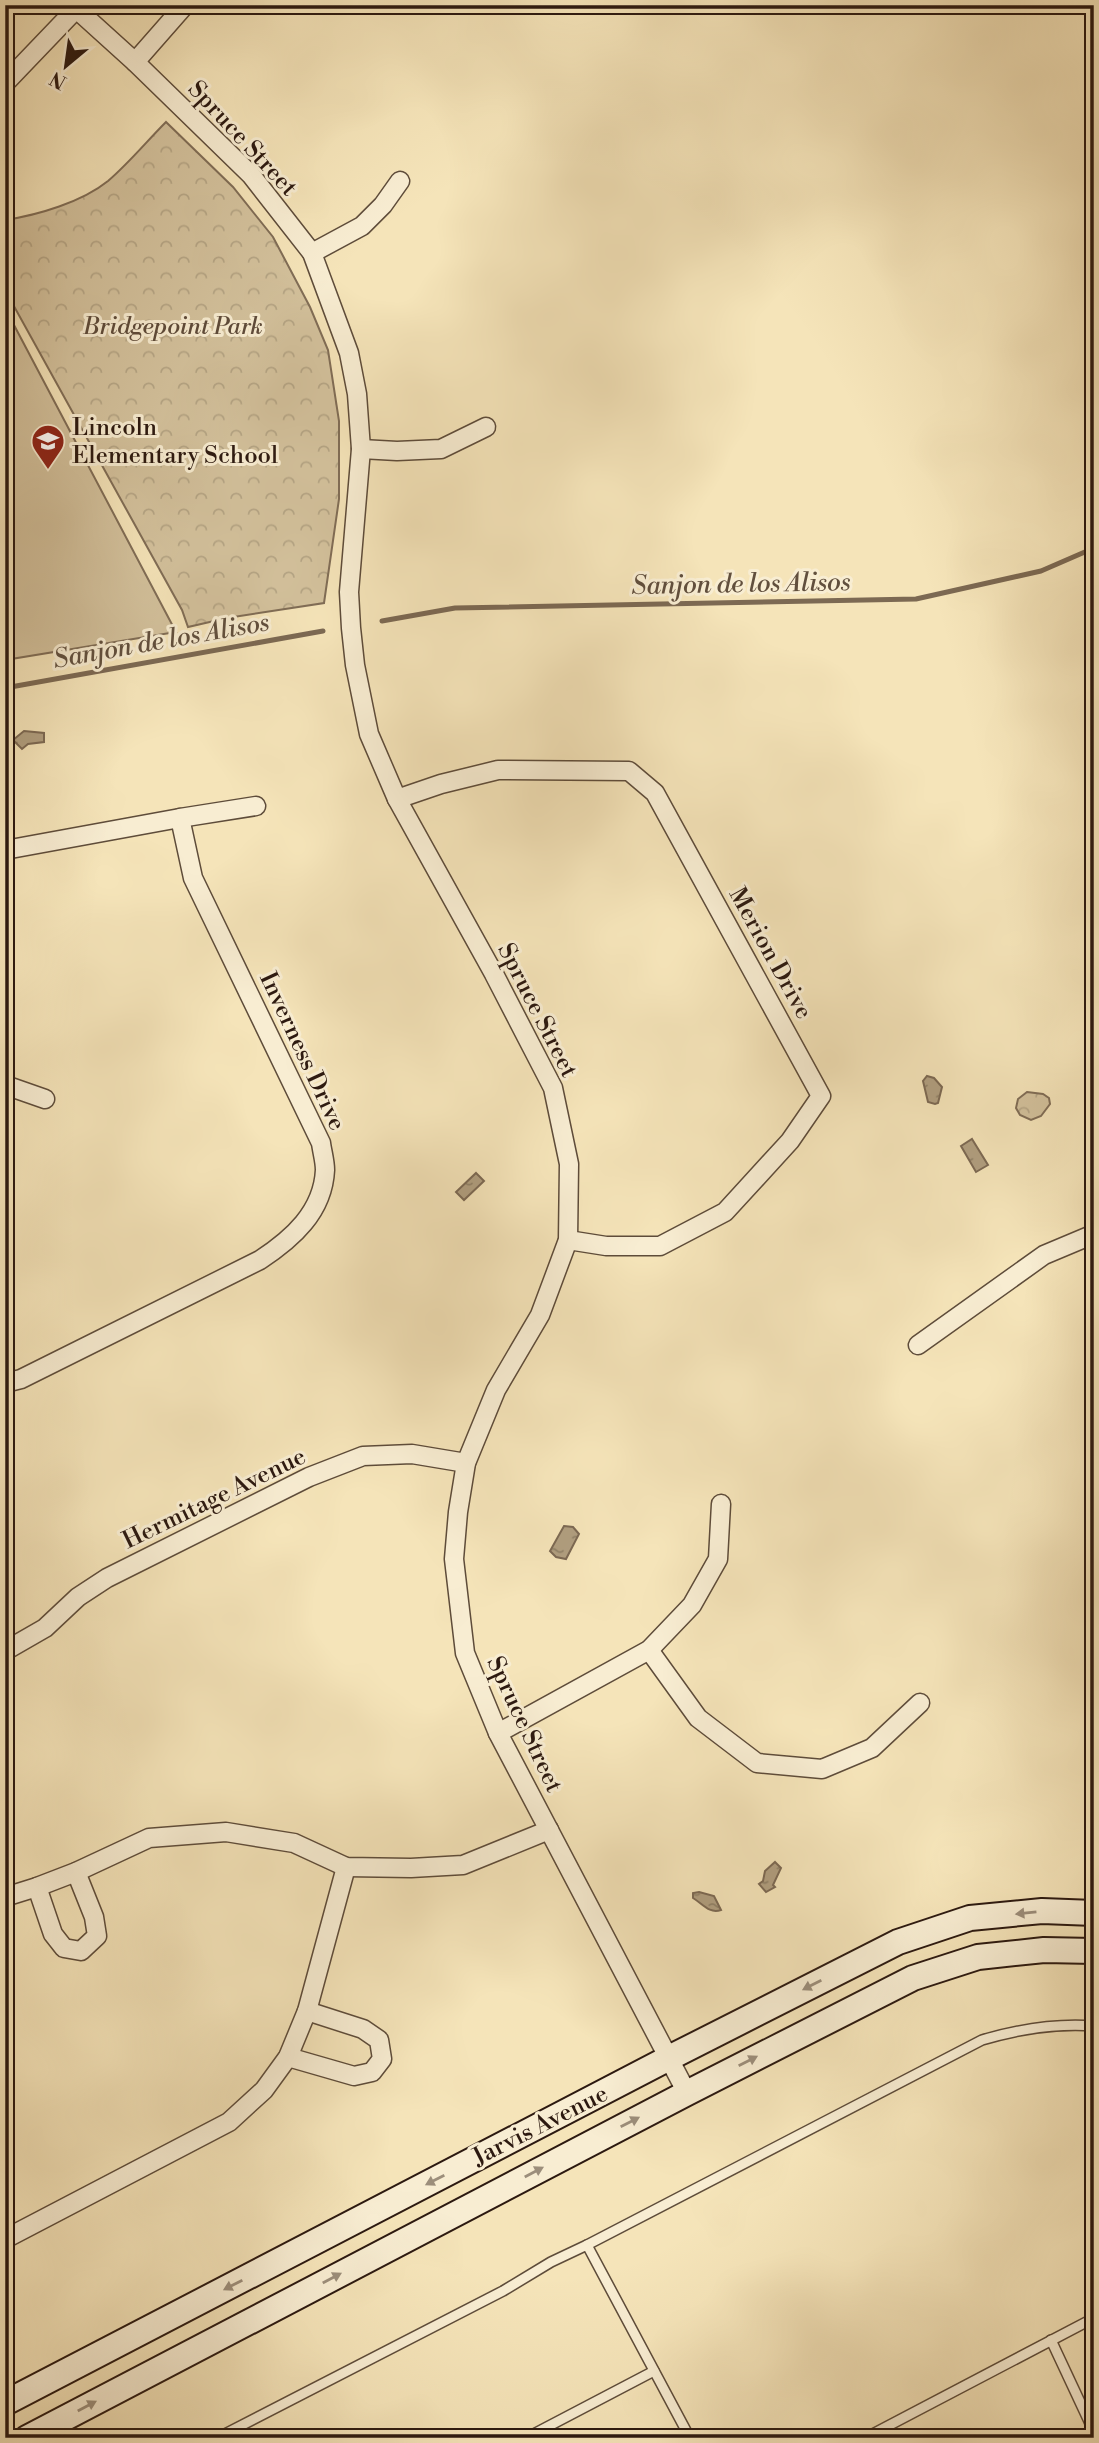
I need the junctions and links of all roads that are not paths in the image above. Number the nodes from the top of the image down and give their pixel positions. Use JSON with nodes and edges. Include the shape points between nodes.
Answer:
{"nodes":[{"id":1,"x":185,"y":5,"type":"edge"},
{"id":2,"x":74,"y":7,"type":"edge"},
{"id":3,"x":135,"y":62,"type":"junction"},
{"id":4,"x":8,"y":80,"type":"dead end"},
{"id":5,"x":400,"y":181,"type":"dead end"},
{"id":6,"x":312,"y":253,"type":"junction"},
{"id":7,"x":486,"y":427,"type":"dead end"},
{"id":8,"x":361,"y":449,"type":"junction"},
{"id":9,"x":397,"y":799,"type":"junction"},
{"id":10,"x":256,"y":806,"type":"dead end"},
{"id":11,"x":180,"y":818,"type":"junction"},
{"id":12,"x":5,"y":850,"type":"edge"},
{"id":13,"x":5,"y":1085,"type":"edge"},
{"id":14,"x":45,"y":1099,"type":"dead end"},
{"id":15,"x":1094,"y":1234,"type":"edge"},
{"id":16,"x":568,"y":1240,"type":"junction"},
{"id":17,"x":918,"y":1345,"type":"dead end"},
{"id":18,"x":5,"y":1383,"type":"edge"},
{"id":19,"x":466,"y":1463,"type":"junction"},
{"id":20,"x":721,"y":1504,"type":"dead end"},
{"id":21,"x":649,"y":1650,"type":"junction"},
{"id":22,"x":5,"y":1651,"type":"edge"},
{"id":23,"x":920,"y":1703,"type":"dead end"},
{"id":24,"x":498,"y":1733,"type":"junction"},
{"id":25,"x":549,"y":1830,"type":"junction"},
{"id":26,"x":346,"y":1867,"type":"junction"},
{"id":27,"x":76,"y":1872,"type":"junction"},
{"id":28,"x":37,"y":1887,"type":"junction"},
{"id":29,"x":5,"y":1897,"type":"edge"},
{"id":30,"x":1094,"y":1913,"type":"edge"},
{"id":31,"x":1094,"y":1951,"type":"edge"},
{"id":32,"x":307,"y":2011,"type":"junction"},
{"id":33,"x":1094,"y":2026,"type":"edge"},
{"id":34,"x":288,"y":2057,"type":"junction"},
{"id":35,"x":669,"y":2058,"type":"junction"},
{"id":36,"x":687,"y":2093,"type":"junction"},
{"id":37,"x":5,"y":2239,"type":"edge"},
{"id":38,"x":587,"y":2245,"type":"junction"},
{"id":39,"x":1094,"y":2318,"type":"edge"},
{"id":40,"x":1051,"y":2340,"type":"junction"},
{"id":41,"x":654,"y":2371,"type":"junction"},
{"id":42,"x":5,"y":2403,"type":"edge"},
{"id":43,"x":1094,"y":2432,"type":"edge"},
{"id":44,"x":27,"y":2438,"type":"edge"},
{"id":45,"x":217,"y":2438,"type":"edge"},
{"id":46,"x":526,"y":2438,"type":"edge"},
{"id":47,"x":690,"y":2438,"type":"edge"},
{"id":48,"x":865,"y":2438,"type":"edge"}],
"edges":[{"from":1,"to":3,"type":"street"},
{"from":2,"to":3,"type":"street","name":"Spruce Street"},
{"from":2,"to":4,"type":"street"},
{"from":3,"to":6,"type":"street","name":"Spruce Street","via":[[251,175]]},
{"from":5,"to":6,"type":"street","via":[[362,226]]},
{"from":6,"to":8,"type":"street","name":"Spruce Street","via":[[349,353]]},
{"from":7,"to":8,"type":"street","via":[[440,449]]},
{"from":8,"to":9,"type":"street","name":"Spruce Street","via":[[349,592],[351,628],[369,734]]},
{"from":9,"to":16,"type":"street","name":"Spruce Street","via":[[552,1088],[569,1164]]},
{"from":9,"to":16,"type":"street","name":"Merion Drive","via":[[498,770],[629,771],[655,793],[821,1096],[790,1142],[726,1212],[660,1246],[606,1246]]},
{"from":10,"to":11,"type":"street"},
{"from":11,"to":12,"type":"street"},
{"from":11,"to":18,"type":"street","name":"Inverness Drive","via":[[193,878],[321,1143],[325,1169],[320,1195],[308,1219],[287,1242],[260,1260]]},
{"from":13,"to":14,"type":"street"},
{"from":15,"to":17,"type":"street","via":[[1044,1255]]},
{"from":16,"to":19,"type":"street","name":"Spruce Street","via":[[540,1315],[496,1390]]},
{"from":19,"to":22,"type":"street","name":"Hermitage Avenue","via":[[412,1454],[363,1456],[309,1478],[107,1578],[45,1628]]},
{"from":19,"to":24,"type":"street","name":"Spruce Street","via":[[454,1559],[465,1653]]},
{"from":20,"to":21,"type":"street","via":[[718,1559],[692,1605]]},
{"from":21,"to":23,"type":"street","via":[[698,1718],[757,1763],[822,1769],[872,1748]]},
{"from":21,"to":24,"type":"street"},
{"from":24,"to":25,"type":"street","name":"Spruce Street"},
{"from":25,"to":26,"type":"street","via":[[463,1865]]},
{"from":25,"to":35,"type":"street","name":"Spruce Street"},
{"from":26,"to":27,"type":"street","via":[[293,1843],[226,1832],[149,1838]]},
{"from":26,"to":32,"type":"street"},
{"from":27,"to":28,"type":"street"},
{"from":27,"to":28,"type":"street","via":[[97,1936],[81,1951],[64,1948],[53,1934]]},
{"from":28,"to":29,"type":"street"},
{"from":30,"to":35,"type":"main road","name":"Jarvis Avenue","one_way":true,"via":[[1042,1911],[970,1918],[898,1942]]},
{"from":36,"to":31,"type":"main road","name":"Jarvis Avenue","one_way":true,"via":[[913,1978],[978,1957],[1044,1950]]},
{"from":32,"to":34,"type":"street"},
{"from":32,"to":34,"type":"street","via":[[363,2029],[379,2040],[382,2059],[372,2071],[354,2076]]},
{"from":33,"to":38,"type":"lane","via":[[1042,2026],[982,2040]]},
{"from":34,"to":37,"type":"street","via":[[264,2090],[229,2122]]},
{"from":35,"to":36,"type":"street","name":"Spruce Street"},
{"from":35,"to":42,"type":"main road","name":"Jarvis Avenue","one_way":true},
{"from":44,"to":36,"type":"main road","name":"Jarvis Avenue","one_way":true},
{"from":38,"to":41,"type":"lane"},
{"from":38,"to":45,"type":"lane"},
{"from":39,"to":40,"type":"lane"},
{"from":40,"to":43,"type":"lane"},
{"from":40,"to":48,"type":"lane"},
{"from":41,"to":46,"type":"lane"},
{"from":41,"to":47,"type":"lane"}]}
